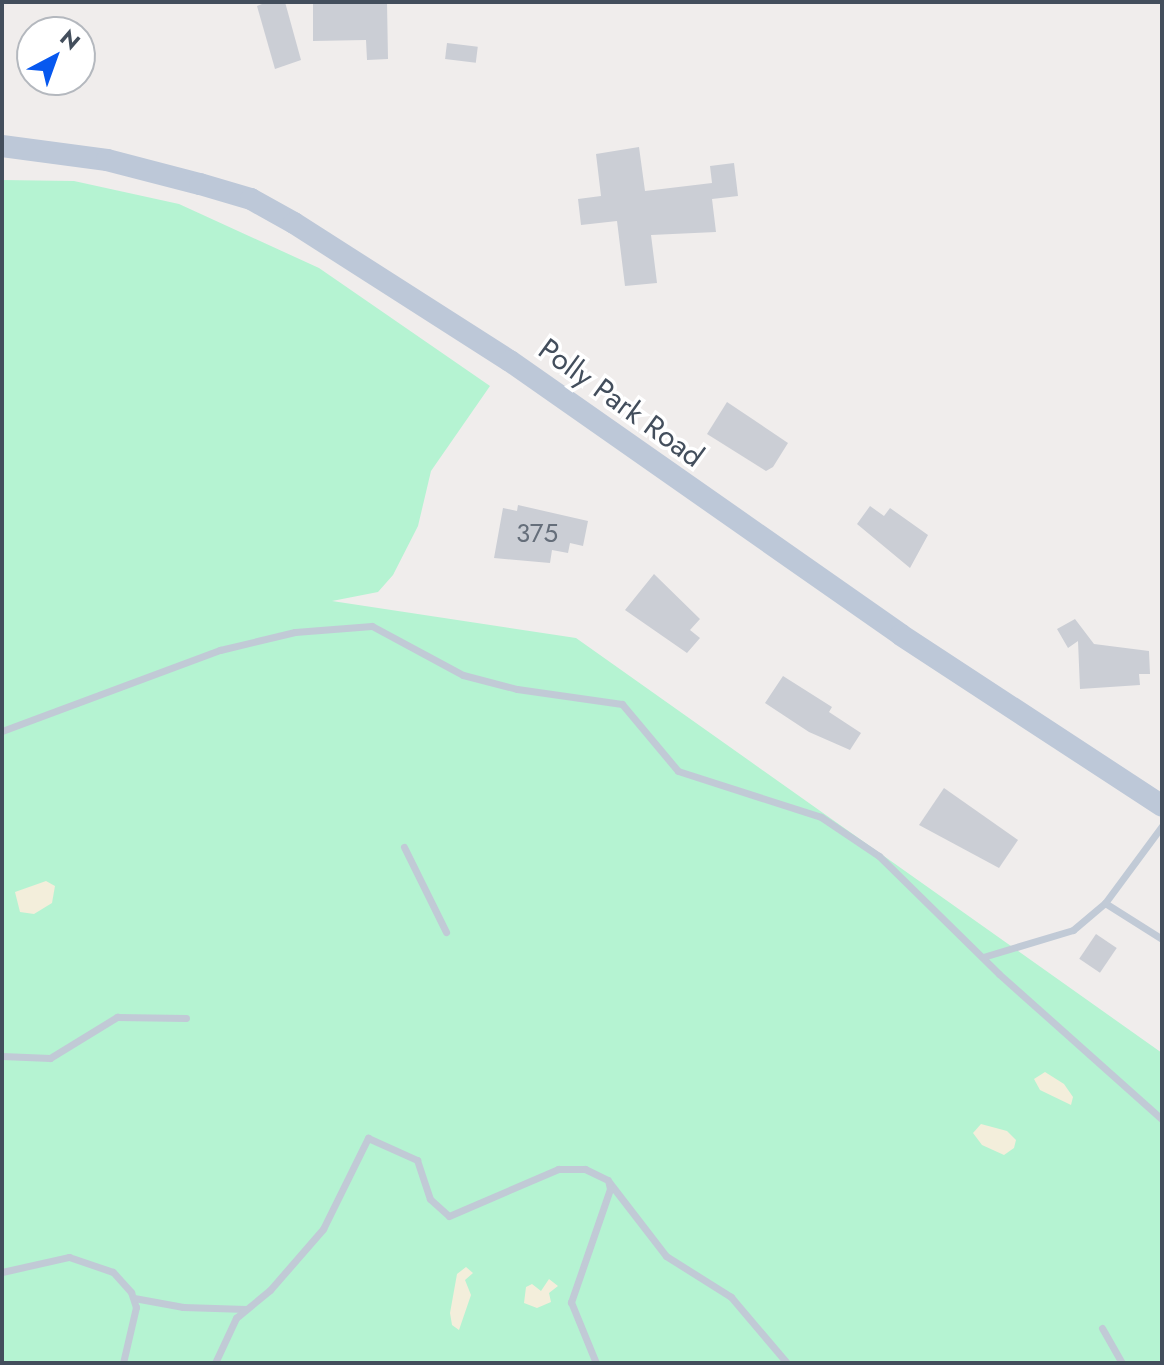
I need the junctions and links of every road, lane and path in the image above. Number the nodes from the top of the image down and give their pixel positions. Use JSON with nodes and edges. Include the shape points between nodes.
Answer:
{"nodes":[{"id":1,"x":2,"y":146,"type":"edge"},
{"id":2,"x":2,"y":731,"type":"edge"},
{"id":3,"x":1162,"y":806,"type":"edge"},
{"id":4,"x":1162,"y":826,"type":"edge"},
{"id":5,"x":404,"y":847,"type":"dead end"},
{"id":6,"x":1105,"y":903,"type":"junction"},
{"id":7,"x":446,"y":932,"type":"dead end"},
{"id":8,"x":1162,"y":939,"type":"edge"},
{"id":9,"x":983,"y":957,"type":"junction"},
{"id":10,"x":186,"y":1018,"type":"dead end"},
{"id":11,"x":2,"y":1056,"type":"edge"},
{"id":12,"x":1162,"y":1119,"type":"edge"},
{"id":13,"x":608,"y":1180,"type":"junction"},
{"id":14,"x":2,"y":1274,"type":"edge"},
{"id":15,"x":134,"y":1298,"type":"junction"},
{"id":16,"x":246,"y":1309,"type":"junction"},
{"id":17,"x":1102,"y":1328,"type":"dead end"},
{"id":18,"x":123,"y":1363,"type":"edge"},
{"id":19,"x":215,"y":1363,"type":"edge"},
{"id":20,"x":596,"y":1363,"type":"edge"},
{"id":21,"x":787,"y":1363,"type":"edge"},
{"id":22,"x":1122,"y":1363,"type":"edge"}],
"edges":[{"from":1,"to":3,"type":"street","name":"Polly Park Road","via":[[107,160],[187,180],[251,199],[294,223],[510,361],[893,630]]},
{"from":2,"to":9,"type":"lane","via":[[220,650],[295,632],[372,626],[463,675],[517,689],[622,704],[678,771],[846,830]]},
{"from":4,"to":6,"type":"lane"},
{"from":5,"to":7,"type":"lane"},
{"from":6,"to":8,"type":"lane"},
{"from":6,"to":9,"type":"lane","via":[[1073,930]]},
{"from":9,"to":12,"type":"lane"},
{"from":10,"to":11,"type":"lane","via":[[117,1017],[50,1058]]},
{"from":13,"to":16,"type":"lane","via":[[585,1169],[558,1169],[449,1216],[434,1205],[417,1160],[368,1138],[323,1229],[270,1290]]},
{"from":13,"to":20,"type":"lane","via":[[610,1189],[571,1302]]},
{"from":13,"to":21,"type":"lane","via":[[666,1256],[731,1297]]},
{"from":14,"to":15,"type":"lane","via":[[79,1258],[113,1272]]},
{"from":15,"to":16,"type":"lane","via":[[183,1307]]},
{"from":15,"to":18,"type":"lane"},
{"from":16,"to":19,"type":"lane","via":[[228,1332]]},
{"from":17,"to":22,"type":"lane"}]}
